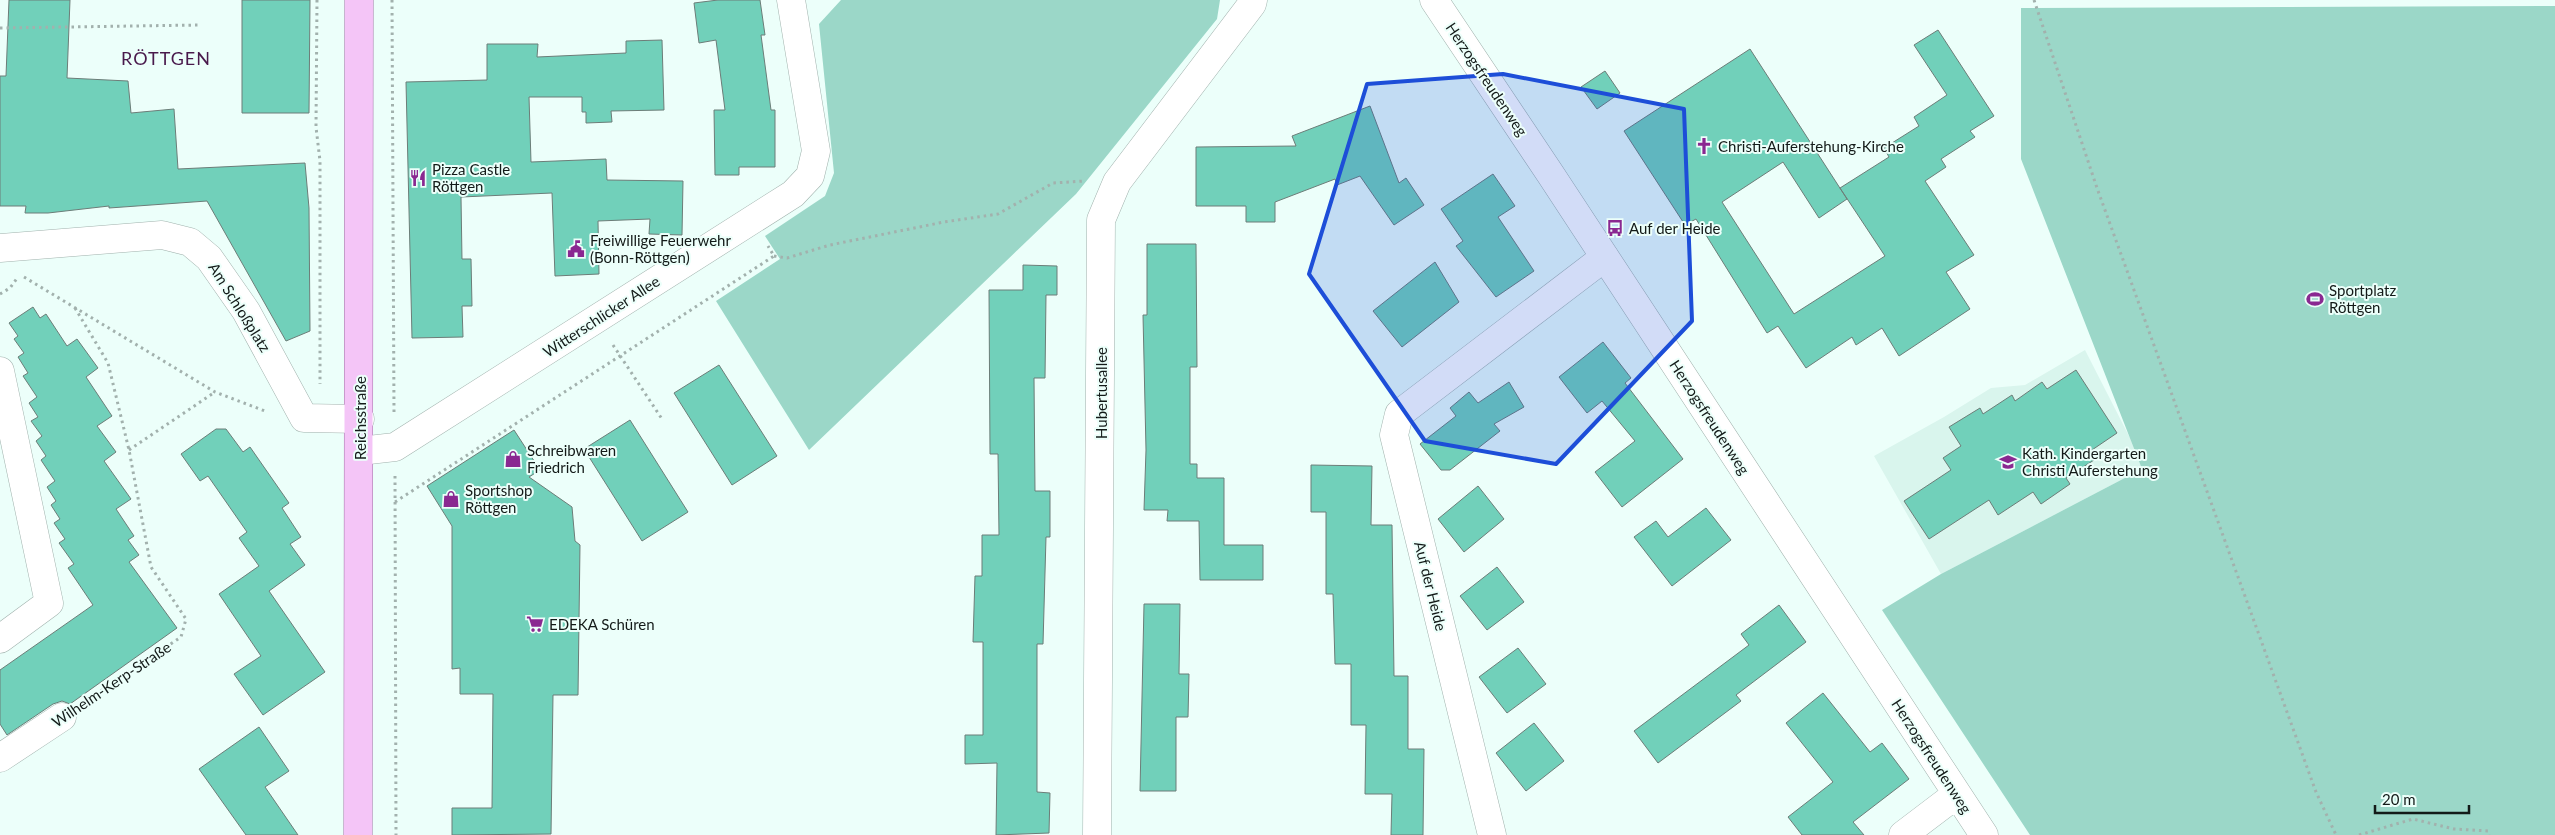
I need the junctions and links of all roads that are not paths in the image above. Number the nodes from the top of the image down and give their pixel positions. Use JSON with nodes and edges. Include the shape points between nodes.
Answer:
{"nodes":[{"id":1,"x":359,"y":0,"type":"edge"},
{"id":2,"x":792,"y":0,"type":"edge"},
{"id":3,"x":1253,"y":0,"type":"edge"},
{"id":4,"x":1434,"y":0,"type":"edge"},
{"id":5,"x":0,"y":248,"type":"edge"},
{"id":6,"x":1605,"y":257,"type":"junction"},
{"id":7,"x":0,"y":371,"type":"edge"},
{"id":8,"x":360,"y":419,"type":"junction"},
{"id":9,"x":360,"y":451,"type":"junction"},
{"id":10,"x":0,"y":639,"type":"edge"},
{"id":11,"x":62,"y":717,"type":"road end"},
{"id":12,"x":0,"y":758,"type":"edge"},
{"id":13,"x":1957,"y":794,"type":"junction"},
{"id":14,"x":358,"y":835,"type":"edge"},
{"id":15,"x":1097,"y":835,"type":"edge"},
{"id":16,"x":1492,"y":835,"type":"edge"},
{"id":17,"x":1903,"y":835,"type":"edge"},
{"id":18,"x":1984,"y":835,"type":"edge"}],
"edges":[{"from":1,"to":8,"type":"main road","name":"Reichsstraße"},
{"from":2,"to":9,"type":"street","name":"Witterschlicker Allee","via":[[816,151],[810,176],[793,194],[395,447]]},
{"from":3,"to":15,"type":"street","name":"Hubertusallee","via":[[1118,182],[1101,220]]},
{"from":4,"to":6,"type":"street","name":"Herzogsfreudenweg"},
{"from":5,"to":8,"type":"street","name":"Am Schloßplatz","via":[[162,235],[190,242],[209,258],[246,311],[312,418]]},
{"from":6,"to":13,"type":"street","name":"Herzogsfreudenweg"},
{"from":6,"to":16,"type":"street","name":"Auf der Heide","via":[[1399,414],[1394,435]]},
{"from":7,"to":10,"type":"street","via":[[49,603]]},
{"from":8,"to":9,"type":"main road","name":"Reichsstraße"},
{"from":9,"to":14,"type":"main road","name":"Reichsstraße"},
{"from":11,"to":12,"type":"street","name":"Wilhelm-Kerp-Straße"},
{"from":13,"to":17,"type":"street"},
{"from":13,"to":18,"type":"street","name":"Herzogsfreudenweg"}]}
